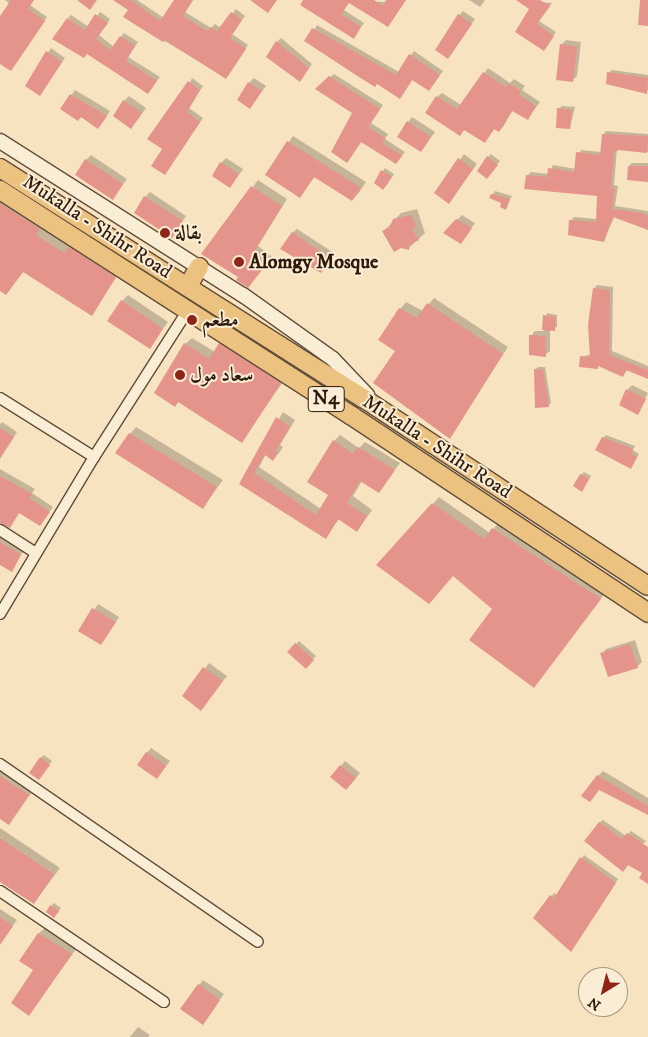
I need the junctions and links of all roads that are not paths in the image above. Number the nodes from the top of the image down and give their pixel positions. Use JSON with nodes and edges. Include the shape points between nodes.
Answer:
{"nodes":[{"id":1,"x":0,"y":141,"type":"edge"},
{"id":2,"x":0,"y":168,"type":"edge"},
{"id":3,"x":0,"y":190,"type":"edge"},
{"id":4,"x":199,"y":267,"type":"junction"},
{"id":5,"x":194,"y":289,"type":"junction"},
{"id":6,"x":188,"y":310,"type":"junction"},
{"id":7,"x":0,"y":398,"type":"edge"},
{"id":8,"x":363,"y":398,"type":"junction"},
{"id":9,"x":380,"y":409,"type":"junction"},
{"id":10,"x":352,"y":416,"type":"junction"},
{"id":11,"x":94,"y":457,"type":"junction"},
{"id":12,"x":0,"y":530,"type":"edge"},
{"id":13,"x":36,"y":553,"type":"junction"},
{"id":14,"x":623,"y":569,"type":"junction"},
{"id":15,"x":648,"y":586,"type":"edge"},
{"id":16,"x":611,"y":587,"type":"junction"},
{"id":17,"x":648,"y":613,"type":"edge"},
{"id":18,"x":0,"y":614,"type":"edge"},
{"id":19,"x":0,"y":764,"type":"edge"},
{"id":20,"x":0,"y":891,"type":"edge"},
{"id":21,"x":258,"y":942,"type":"dead end"},
{"id":22,"x":164,"y":1002,"type":"dead end"}],
"edges":[{"from":1,"to":4,"type":"street"},
{"from":2,"to":5,"type":"highway","name":"Mukalla - Shihr Road","number":"N4"},
{"from":3,"to":6,"type":"highway","name":"Mukalla - Shihr Road","number":"N4"},
{"from":4,"to":5,"type":"highway"},
{"from":4,"to":9,"type":"street","via":[[333,358]]},
{"from":5,"to":6,"type":"highway"},
{"from":5,"to":8,"type":"highway","name":"Mukalla - Shihr Road","number":"N4"},
{"from":6,"to":10,"type":"highway","name":"Mukalla - Shihr Road","number":"N4"},
{"from":6,"to":11,"type":"street"},
{"from":7,"to":11,"type":"street"},
{"from":8,"to":9,"type":"highway","name":"Mukalla - Shihr Road","number":"N4"},
{"from":8,"to":10,"type":"highway"},
{"from":9,"to":14,"type":"highway","name":"Mukalla - Shihr Road","number":"N4"},
{"from":10,"to":16,"type":"highway","name":"Mukalla - Shihr Road","number":"N4"},
{"from":11,"to":13,"type":"street"},
{"from":12,"to":13,"type":"street"},
{"from":13,"to":18,"type":"street"},
{"from":14,"to":15,"type":"highway","name":"Mukalla - Shihr Road","number":"N4"},
{"from":14,"to":16,"type":"highway"},
{"from":16,"to":17,"type":"highway","name":"Mukalla - Shihr Road","number":"N4"},
{"from":19,"to":21,"type":"street"},
{"from":20,"to":22,"type":"street"}]}
